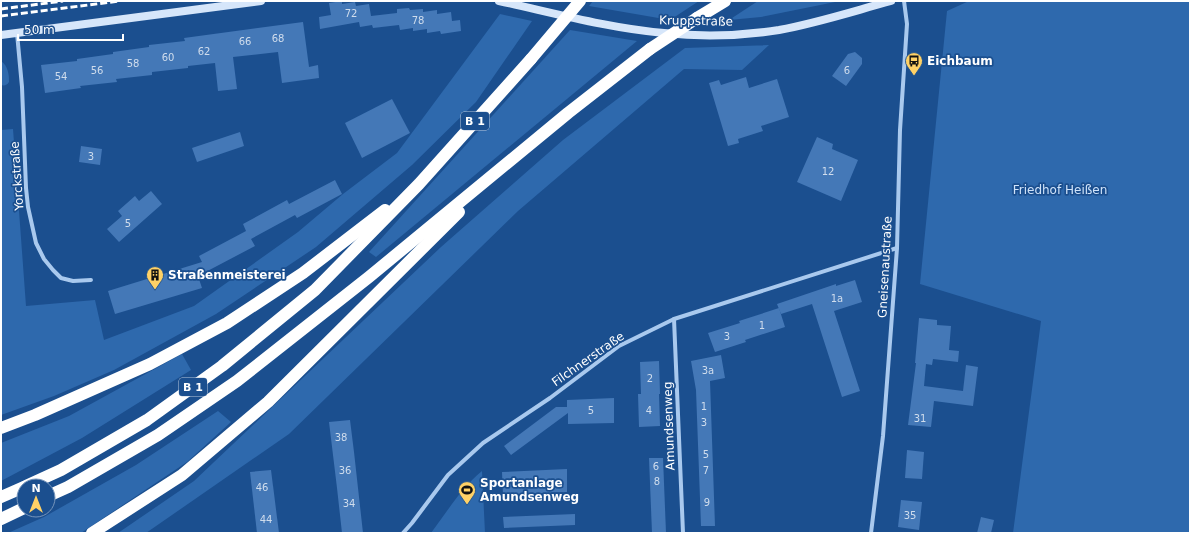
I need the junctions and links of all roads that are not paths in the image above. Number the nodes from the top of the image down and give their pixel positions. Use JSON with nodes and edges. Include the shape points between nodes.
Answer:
{"nodes":[{"id":1,"x":260,"y":1,"type":"edge"},
{"id":2,"x":499,"y":1,"type":"edge"},
{"id":3,"x":580,"y":1,"type":"edge"},
{"id":4,"x":725,"y":1,"type":"edge"},
{"id":5,"x":891,"y":1,"type":"edge"},
{"id":6,"x":904,"y":1,"type":"edge"},
{"id":7,"x":17,"y":33,"type":"junction"},
{"id":8,"x":1,"y":35,"type":"edge"},
{"id":9,"x":510,"y":161,"type":"junction"},
{"id":10,"x":419,"y":184,"type":"junction"},
{"id":11,"x":897,"y":248,"type":"junction"},
{"id":12,"x":91,"y":280,"type":"dead end"},
{"id":13,"x":674,"y":319,"type":"junction"},
{"id":14,"x":1,"y":428,"type":"edge"},
{"id":15,"x":43,"y":478,"type":"edge"},
{"id":16,"x":16,"y":490,"type":"edge"},
{"id":17,"x":56,"y":492,"type":"edge"},
{"id":18,"x":1,"y":497,"type":"edge"},
{"id":19,"x":16,"y":512,"type":"edge"},
{"id":20,"x":1,"y":519,"type":"edge"},
{"id":21,"x":92,"y":533,"type":"edge"},
{"id":22,"x":403,"y":533,"type":"edge"},
{"id":23,"x":683,"y":533,"type":"edge"},
{"id":24,"x":871,"y":533,"type":"edge"}],
"edges":[{"from":1,"to":7,"type":"street"},
{"from":2,"to":5,"type":"street","name":"Kruppstraße","via":[[642,31],[725,35],[778,30],[829,19]]},
{"from":3,"to":10,"type":"highway","number":"B 1","bridge":true},
{"from":4,"to":9,"type":"highway","bridge":true,"via":[[650,49]]},
{"from":6,"to":11,"type":"street","name":"Gneisenaustraße","via":[[907,24],[900,130]]},
{"from":7,"to":8,"type":"street"},
{"from":7,"to":12,"type":"street","name":"Yorckstraße","via":[[27,201],[36,243],[44,259],[61,278],[73,281]]},
{"from":9,"to":17,"type":"highway","via":[[237,381],[158,434]]},
{"from":9,"to":21,"type":"highway","via":[[268,402],[182,474]]},
{"from":10,"to":14,"type":"highway","via":[[303,273],[227,323],[150,364]]},
{"from":10,"to":15,"type":"highway","number":"B 1","via":[[315,290],[222,366],[147,420]]},
{"from":11,"to":13,"type":"street","name":"Filchnerstraße"},
{"from":11,"to":24,"type":"street","name":"Gneisenaustraße","via":[[883,436]]},
{"from":13,"to":22,"type":"street","name":"Filchnerstraße","via":[[619,346],[550,398],[483,443],[448,475]]},
{"from":13,"to":23,"type":"street","name":"Amundsenweg"},
{"from":16,"to":18,"type":"highway","number":"B 1"},
{"from":19,"to":20,"type":"highway"}]}
